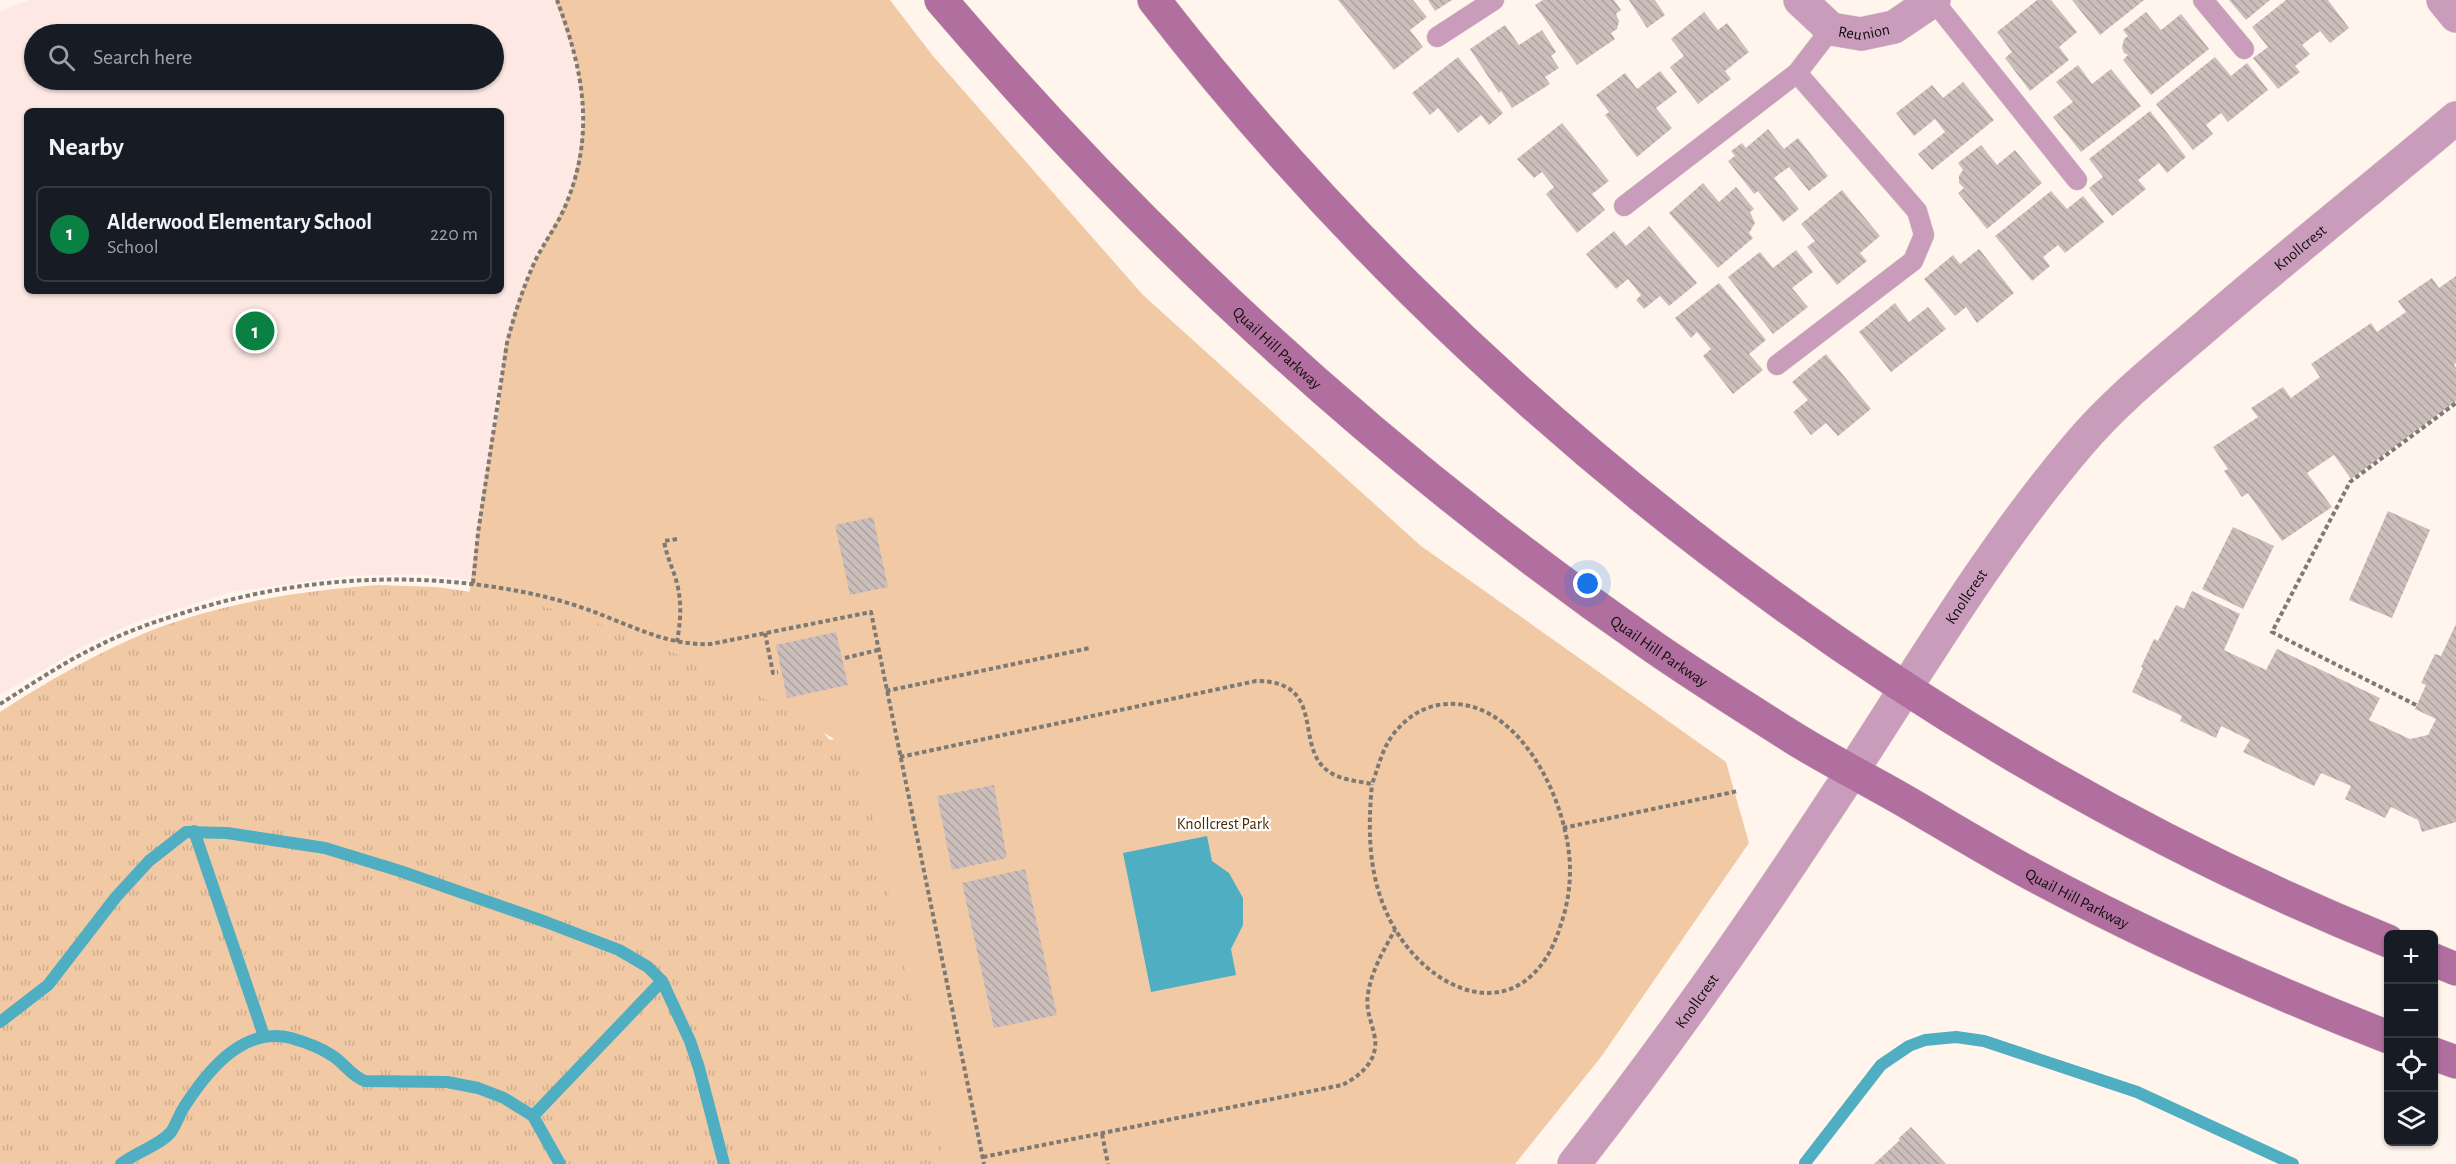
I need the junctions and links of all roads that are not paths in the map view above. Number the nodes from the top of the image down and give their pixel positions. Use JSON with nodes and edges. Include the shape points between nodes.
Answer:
{"nodes":[{"id":1,"x":941,"y":0,"type":"edge"},
{"id":2,"x":1154,"y":0,"type":"edge"},
{"id":3,"x":1494,"y":0,"type":"edge"},
{"id":4,"x":1800,"y":0,"type":"edge"},
{"id":5,"x":1933,"y":0,"type":"edge"},
{"id":6,"x":2203,"y":0,"type":"edge"},
{"id":7,"x":2443,"y":0,"type":"edge"},
{"id":8,"x":2456,"y":16,"type":"edge"},
{"id":9,"x":1831,"y":29,"type":"junction"},
{"id":10,"x":1437,"y":37,"type":"dead end"},
{"id":11,"x":2244,"y":49,"type":"dead end"},
{"id":12,"x":1797,"y":73,"type":"junction"},
{"id":13,"x":2456,"y":118,"type":"edge"},
{"id":14,"x":2077,"y":180,"type":"dead end"},
{"id":15,"x":1624,"y":206,"type":"dead end"},
{"id":16,"x":1777,"y":365,"type":"dead end"},
{"id":17,"x":1905,"y":687,"type":"junction"},
{"id":18,"x":1852,"y":771,"type":"junction"},
{"id":19,"x":2384,"y":939,"type":"edge"},
{"id":20,"x":2438,"y":962,"type":"edge"},
{"id":21,"x":2456,"y":969,"type":"edge"},
{"id":22,"x":2384,"y":1035,"type":"edge"},
{"id":23,"x":2438,"y":1056,"type":"edge"},
{"id":24,"x":2456,"y":1062,"type":"edge"},
{"id":25,"x":1574,"y":1164,"type":"edge"}],
"edges":[{"from":1,"to":18,"type":"main road","name":"Quail Hill Parkway","via":[[1096,172],[1194,270],[1352,414],[1426,476],[1655,648]]},
{"from":2,"to":17,"type":"main road","via":[[1212,74],[1333,211],[1491,365],[1593,456],[1670,517],[1819,629]]},
{"from":3,"to":10,"type":"lane"},
{"from":4,"to":9,"type":"street","name":"Reunion"},
{"from":5,"to":9,"type":"street","name":"Reunion","via":[[1894,27],[1861,34]]},
{"from":5,"to":14,"type":"lane"},
{"from":6,"to":11,"type":"lane"},
{"from":7,"to":8,"type":"street"},
{"from":9,"to":12,"type":"lane"},
{"from":12,"to":15,"type":"lane"},
{"from":12,"to":16,"type":"lane","via":[[1917,211],[1924,235],[1913,261]]},
{"from":13,"to":17,"type":"street","name":"Knollcrest","via":[[2110,410],[2018,519]]},
{"from":17,"to":18,"type":"street","name":"Knollcrest"},
{"from":17,"to":19,"type":"main road","via":[[2093,801],[2270,891]]},
{"from":18,"to":22,"type":"main road","name":"Quail Hill Parkway","via":[[2035,876],[2188,952]]},
{"from":18,"to":25,"type":"street","name":"Knollcrest","via":[[1668,1039]]},
{"from":20,"to":21,"type":"main road"},
{"from":23,"to":24,"type":"main road"}]}
